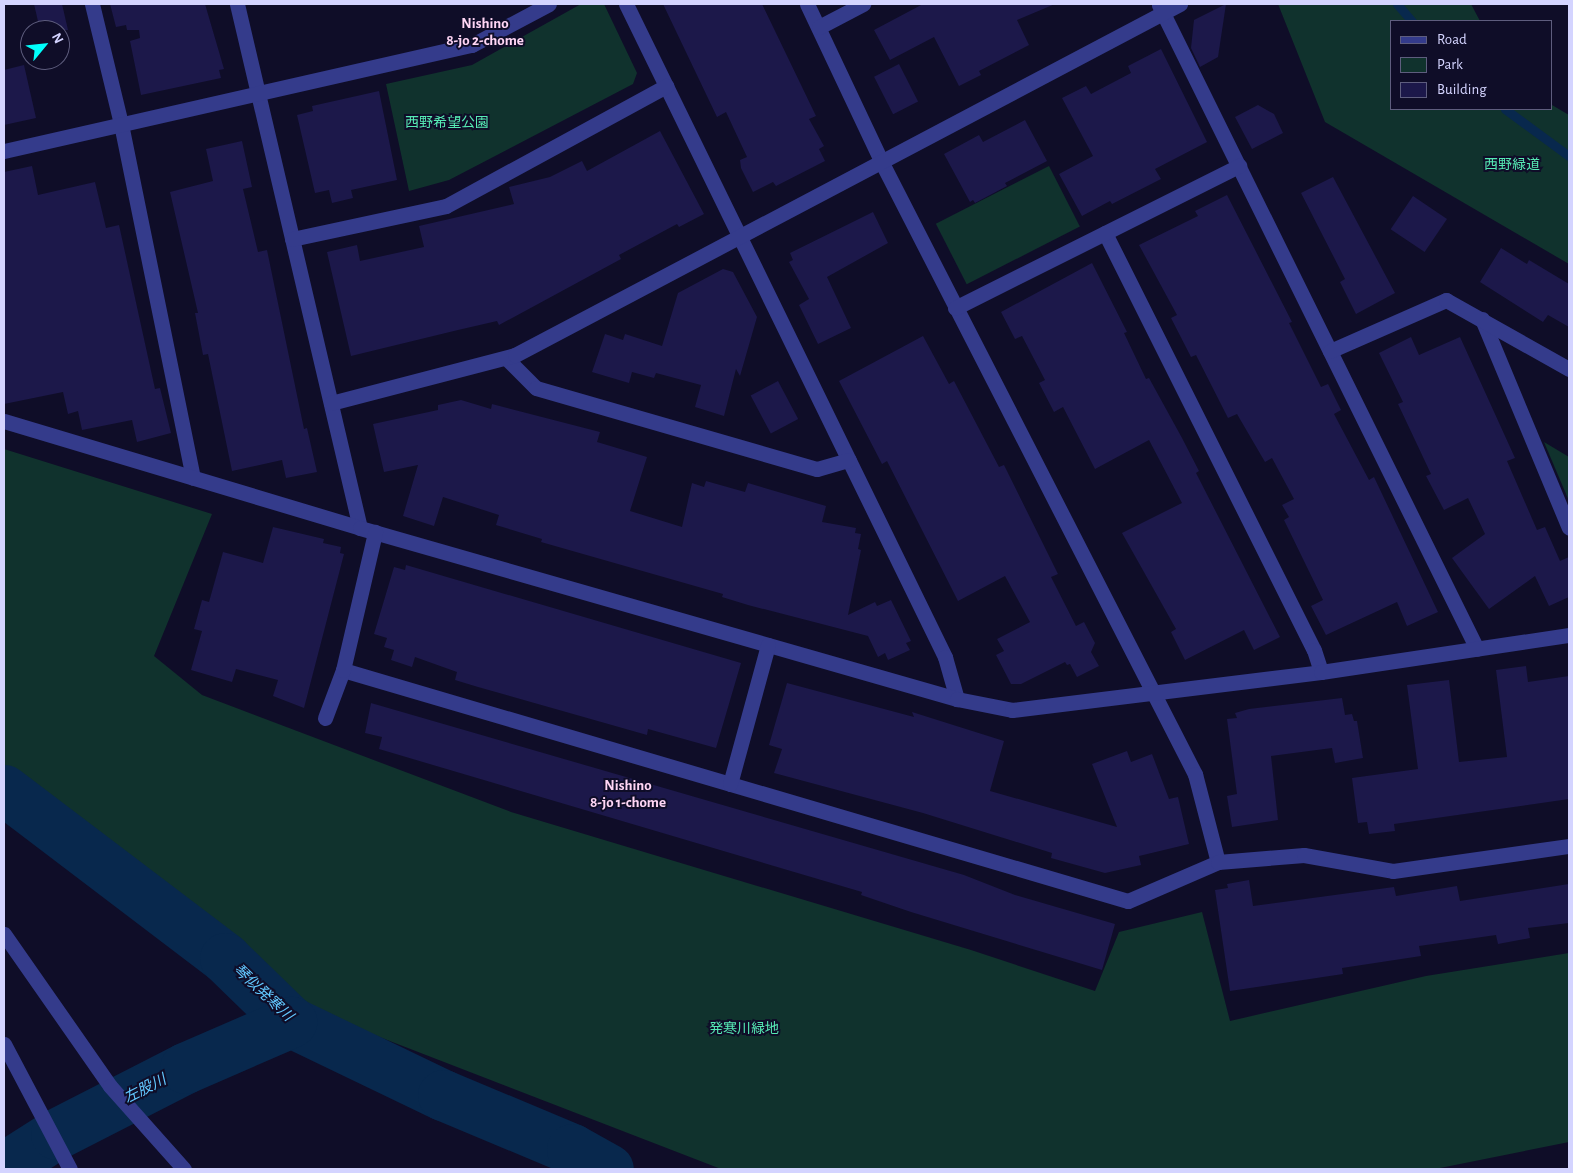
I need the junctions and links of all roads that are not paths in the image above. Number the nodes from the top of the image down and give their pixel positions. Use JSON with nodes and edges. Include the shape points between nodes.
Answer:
{"nodes":[{"id":1,"x":92,"y":4,"type":"edge"},
{"id":2,"x":237,"y":4,"type":"edge"},
{"id":3,"x":550,"y":4,"type":"edge"},
{"id":4,"x":626,"y":4,"type":"edge"},
{"id":5,"x":807,"y":4,"type":"edge"},
{"id":6,"x":863,"y":4,"type":"edge"},
{"id":7,"x":1180,"y":4,"type":"edge"},
{"id":8,"x":1161,"y":8,"type":"edge"},
{"id":9,"x":819,"y":27,"type":"junction"},
{"id":10,"x":666,"y":86,"type":"junction"},
{"id":11,"x":258,"y":92,"type":"junction"},
{"id":12,"x":121,"y":124,"type":"junction"},
{"id":13,"x":4,"y":151,"type":"edge"},
{"id":14,"x":882,"y":163,"type":"junction"},
{"id":15,"x":1239,"y":166,"type":"junction"},
{"id":16,"x":1105,"y":233,"type":"junction"},
{"id":17,"x":741,"y":237,"type":"junction"},
{"id":18,"x":292,"y":239,"type":"junction"},
{"id":19,"x":955,"y":308,"type":"junction"},
{"id":20,"x":1482,"y":319,"type":"junction"},
{"id":21,"x":1330,"y":351,"type":"junction"},
{"id":22,"x":506,"y":358,"type":"junction"},
{"id":23,"x":1569,"y":369,"type":"edge"},
{"id":24,"x":331,"y":403,"type":"junction"},
{"id":25,"x":4,"y":421,"type":"edge"},
{"id":26,"x":849,"y":460,"type":"junction"},
{"id":27,"x":194,"y":478,"type":"junction"},
{"id":28,"x":1569,"y":528,"type":"edge"},
{"id":29,"x":367,"y":530,"type":"junction"},
{"id":30,"x":1569,"y":635,"type":"edge"},
{"id":31,"x":768,"y":645,"type":"junction"},
{"id":32,"x":1477,"y":649,"type":"junction"},
{"id":33,"x":343,"y":670,"type":"junction"},
{"id":34,"x":1321,"y":672,"type":"junction"},
{"id":35,"x":1153,"y":690,"type":"junction"},
{"id":36,"x":957,"y":699,"type":"junction"},
{"id":37,"x":325,"y":718,"type":"dead end"},
{"id":38,"x":730,"y":784,"type":"junction"},
{"id":39,"x":1569,"y":846,"type":"edge"},
{"id":40,"x":1218,"y":862,"type":"junction"},
{"id":41,"x":4,"y":934,"type":"edge"},
{"id":42,"x":4,"y":1045,"type":"edge"},
{"id":43,"x":70,"y":1169,"type":"edge"},
{"id":44,"x":184,"y":1169,"type":"edge"}],
"edges":[{"from":1,"to":12,"type":"street"},
{"from":2,"to":11,"type":"street"},
{"from":3,"to":11,"type":"street","via":[[472,45]]},
{"from":4,"to":10,"type":"street"},
{"from":5,"to":9,"type":"street"},
{"from":6,"to":9,"type":"street"},
{"from":7,"to":8,"type":"street"},
{"from":8,"to":14,"type":"street"},
{"from":8,"to":15,"type":"street"},
{"from":9,"to":14,"type":"street"},
{"from":10,"to":17,"type":"street"},
{"from":10,"to":18,"type":"street","via":[[446,206]]},
{"from":11,"to":12,"type":"street"},
{"from":11,"to":18,"type":"street"},
{"from":12,"to":13,"type":"street"},
{"from":12,"to":27,"type":"street"},
{"from":14,"to":17,"type":"street"},
{"from":14,"to":19,"type":"street"},
{"from":15,"to":16,"type":"street"},
{"from":15,"to":21,"type":"street"},
{"from":16,"to":19,"type":"street"},
{"from":16,"to":34,"type":"street","via":[[1309,641]]},
{"from":17,"to":22,"type":"street"},
{"from":17,"to":26,"type":"street"},
{"from":18,"to":24,"type":"street"},
{"from":19,"to":35,"type":"street"},
{"from":20,"to":21,"type":"street","via":[[1446,300]]},
{"from":20,"to":23,"type":"street"},
{"from":20,"to":28,"type":"street"},
{"from":21,"to":32,"type":"street"},
{"from":22,"to":24,"type":"street"},
{"from":22,"to":26,"type":"street","via":[[536,388],[817,469]]},
{"from":24,"to":29,"type":"street"},
{"from":25,"to":27,"type":"street"},
{"from":26,"to":36,"type":"street","via":[[945,657]]},
{"from":27,"to":29,"type":"street"},
{"from":29,"to":31,"type":"street"},
{"from":29,"to":33,"type":"street"},
{"from":30,"to":32,"type":"street"},
{"from":31,"to":36,"type":"street"},
{"from":31,"to":38,"type":"street"},
{"from":32,"to":34,"type":"street"},
{"from":33,"to":37,"type":"street"},
{"from":33,"to":38,"type":"street"},
{"from":34,"to":35,"type":"street"},
{"from":35,"to":36,"type":"street","via":[[1012,710]]},
{"from":35,"to":40,"type":"street","via":[[1195,774]]},
{"from":38,"to":40,"type":"street","via":[[1128,901]]},
{"from":39,"to":40,"type":"street","via":[[1393,871],[1304,855]]},
{"from":41,"to":44,"type":"street","via":[[110,1086]]},
{"from":42,"to":43,"type":"street"}]}
